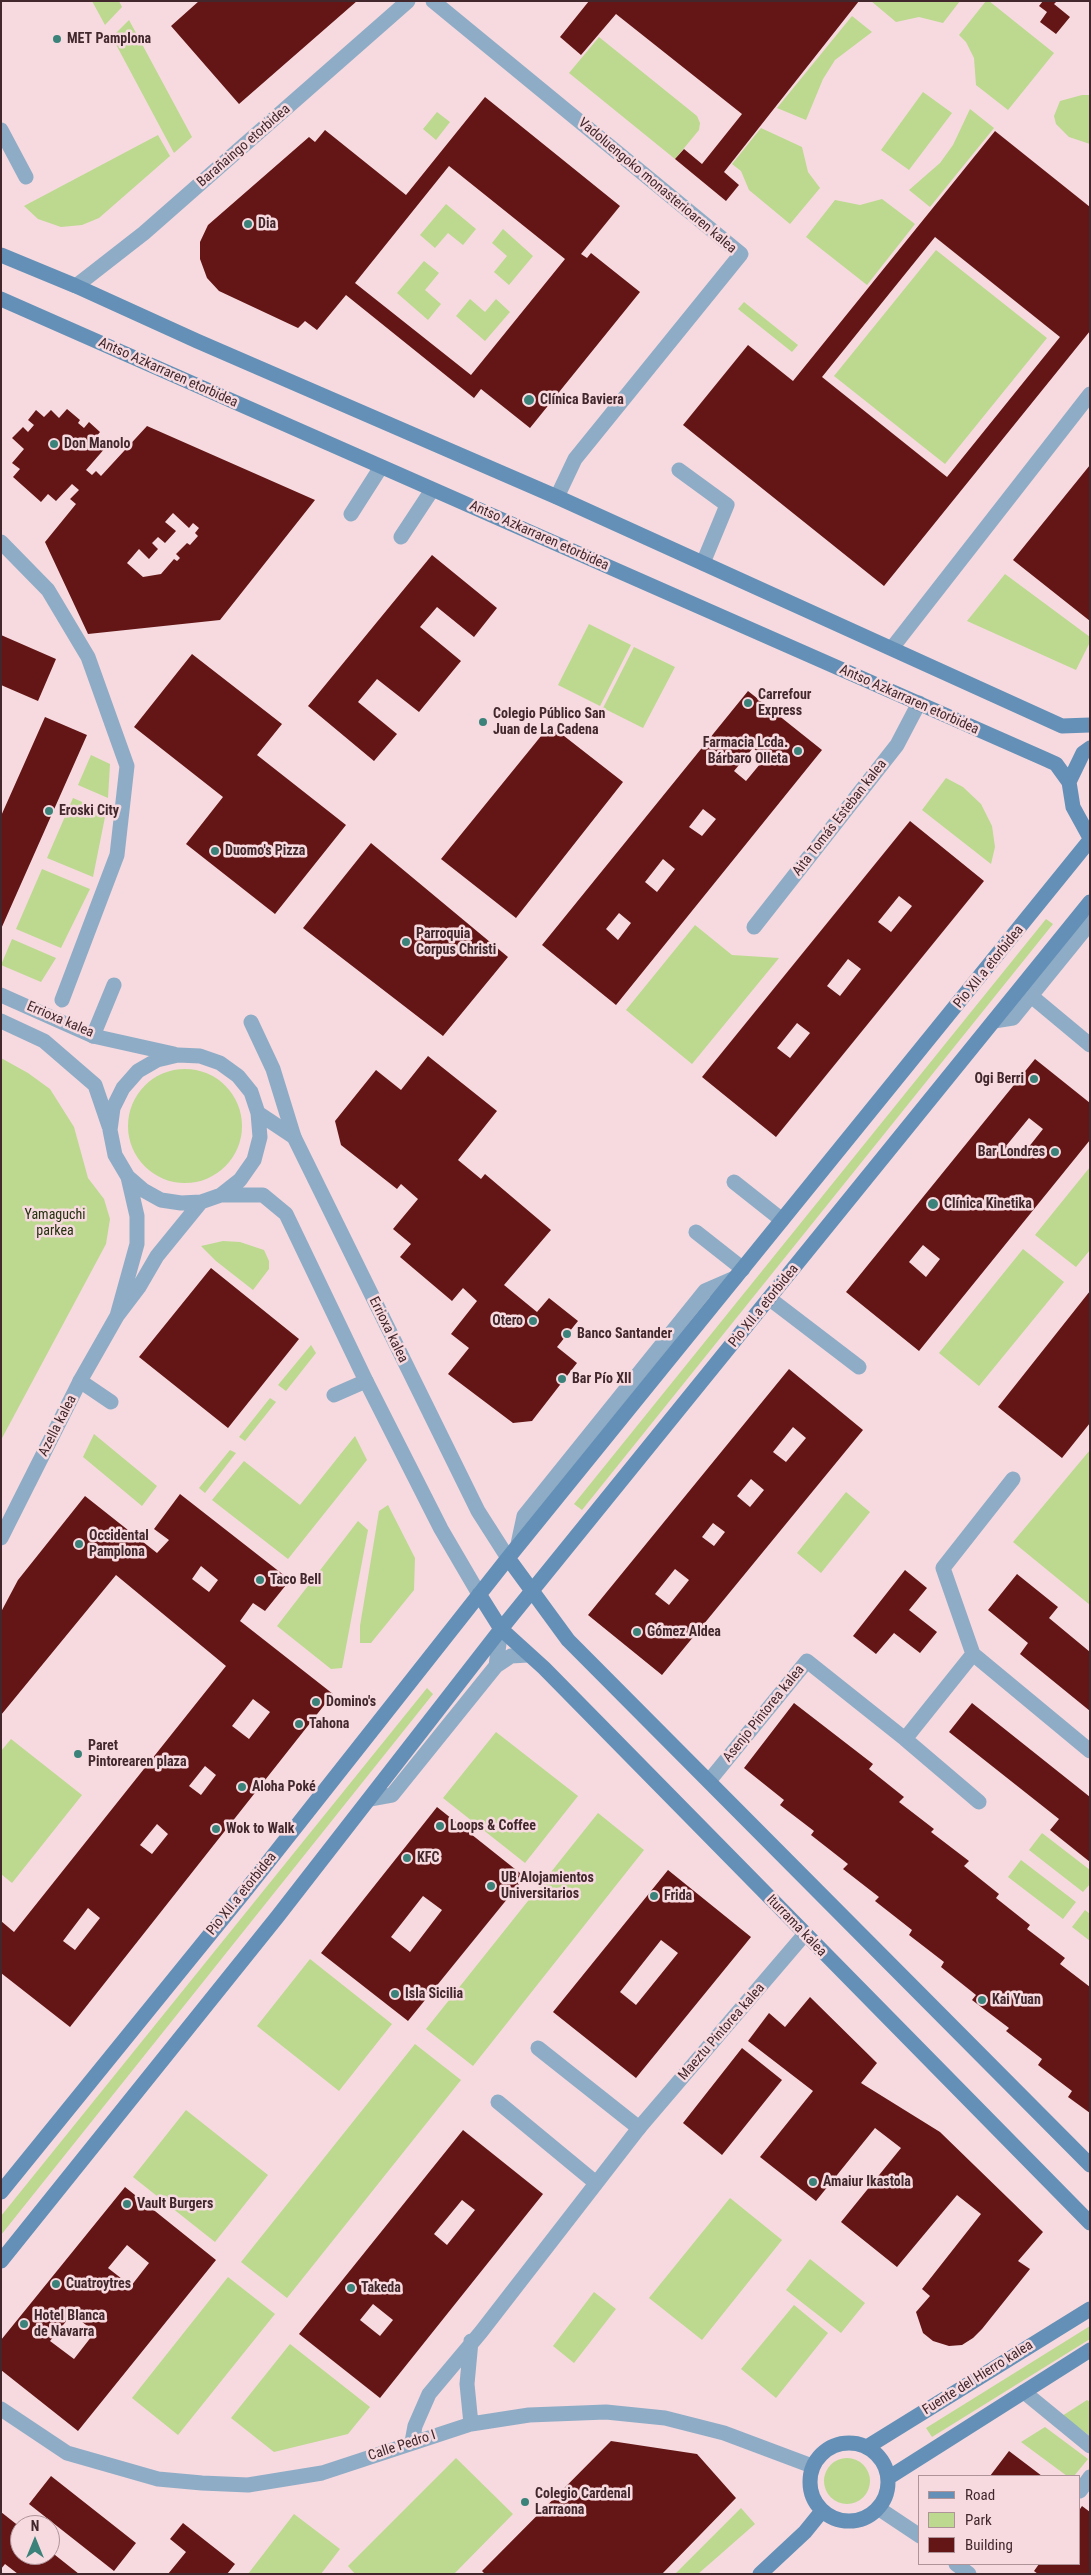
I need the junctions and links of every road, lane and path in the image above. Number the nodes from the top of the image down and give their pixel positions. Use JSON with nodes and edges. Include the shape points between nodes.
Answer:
{"nodes":[{"id":1,"x":408,"y":1,"type":"edge"},
{"id":2,"x":433,"y":1,"type":"edge"},
{"id":3,"x":1,"y":130,"type":"edge"},
{"id":4,"x":26,"y":177,"type":"dead end"},
{"id":5,"x":1,"y":256,"type":"edge"},
{"id":6,"x":76,"y":286,"type":"junction"},
{"id":7,"x":1,"y":299,"type":"edge"},
{"id":8,"x":1090,"y":394,"type":"edge"},
{"id":9,"x":380,"y":467,"type":"junction"},
{"id":10,"x":679,"y":470,"type":"dead end"},
{"id":11,"x":432,"y":490,"type":"junction"},
{"id":12,"x":557,"y":497,"type":"junction"},
{"id":13,"x":351,"y":514,"type":"dead end"},
{"id":14,"x":401,"y":537,"type":"dead end"},
{"id":15,"x":1,"y":542,"type":"edge"},
{"id":16,"x":703,"y":563,"type":"junction"},
{"id":17,"x":892,"y":648,"type":"junction"},
{"id":18,"x":919,"y":703,"type":"junction"},
{"id":19,"x":1090,"y":725,"type":"edge"},
{"id":20,"x":1090,"y":748,"type":"edge"},
{"id":21,"x":1070,"y":782,"type":"junction"},
{"id":22,"x":1090,"y":839,"type":"edge"},
{"id":23,"x":1090,"y":902,"type":"edge"},
{"id":24,"x":1090,"y":923,"type":"edge"},
{"id":25,"x":754,"y":927,"type":"dead end"},
{"id":26,"x":114,"y":984,"type":"dead end"},
{"id":27,"x":1026,"y":992,"type":"junction"},
{"id":28,"x":1,"y":995,"type":"edge"},
{"id":29,"x":62,"y":1000,"type":"dead end"},
{"id":30,"x":1,"y":1022,"type":"edge"},
{"id":31,"x":251,"y":1022,"type":"dead end"},
{"id":32,"x":92,"y":1036,"type":"junction"},
{"id":33,"x":1090,"y":1045,"type":"edge"},
{"id":34,"x":178,"y":1055,"type":"junction"},
{"id":35,"x":258,"y":1113,"type":"junction"},
{"id":36,"x":110,"y":1130,"type":"junction"},
{"id":37,"x":294,"y":1137,"type":"junction"},
{"id":38,"x":128,"y":1177,"type":"junction"},
{"id":39,"x":734,"y":1182,"type":"dead end"},
{"id":40,"x":221,"y":1195,"type":"junction"},
{"id":41,"x":201,"y":1202,"type":"junction"},
{"id":42,"x":782,"y":1220,"type":"junction"},
{"id":43,"x":696,"y":1232,"type":"dead end"},
{"id":44,"x":739,"y":1273,"type":"junction"},
{"id":45,"x":770,"y":1299,"type":"junction"},
{"id":46,"x":117,"y":1316,"type":"junction"},
{"id":47,"x":859,"y":1367,"type":"dead end"},
{"id":48,"x":80,"y":1381,"type":"junction"},
{"id":49,"x":366,"y":1381,"type":"junction"},
{"id":50,"x":334,"y":1395,"type":"dead end"},
{"id":51,"x":111,"y":1402,"type":"dead end"},
{"id":52,"x":1012,"y":1480,"type":"dead end"},
{"id":53,"x":1,"y":1538,"type":"edge"},
{"id":54,"x":508,"y":1558,"type":"junction"},
{"id":55,"x":534,"y":1590,"type":"junction"},
{"id":56,"x":479,"y":1594,"type":"junction"},
{"id":57,"x":502,"y":1629,"type":"junction"},
{"id":58,"x":973,"y":1654,"type":"junction"},
{"id":59,"x":528,"y":1655,"type":"junction"},
{"id":60,"x":496,"y":1666,"type":"junction"},
{"id":61,"x":905,"y":1739,"type":"junction"},
{"id":62,"x":1090,"y":1752,"type":"edge"},
{"id":63,"x":709,"y":1781,"type":"junction"},
{"id":64,"x":370,"y":1799,"type":"junction"},
{"id":65,"x":980,"y":1802,"type":"dead end"},
{"id":66,"x":804,"y":1934,"type":"junction"},
{"id":67,"x":538,"y":2048,"type":"dead end"},
{"id":68,"x":498,"y":2102,"type":"dead end"},
{"id":69,"x":639,"y":2128,"type":"junction"},
{"id":70,"x":1090,"y":2165,"type":"edge"},
{"id":71,"x":596,"y":2183,"type":"junction"},
{"id":72,"x":1,"y":2192,"type":"edge"},
{"id":73,"x":1090,"y":2223,"type":"edge"},
{"id":74,"x":1,"y":2261,"type":"edge"},
{"id":75,"x":1090,"y":2309,"type":"edge"},
{"id":76,"x":471,"y":2341,"type":"junction"},
{"id":77,"x":1090,"y":2350,"type":"edge"},
{"id":78,"x":1024,"y":2392,"type":"junction"},
{"id":79,"x":1,"y":2410,"type":"edge"},
{"id":80,"x":471,"y":2424,"type":"junction"},
{"id":81,"x":412,"y":2442,"type":"junction"},
{"id":82,"x":1090,"y":2446,"type":"edge"},
{"id":83,"x":867,"y":2447,"type":"junction"},
{"id":84,"x":812,"y":2466,"type":"junction"},
{"id":85,"x":1090,"y":2477,"type":"edge"},
{"id":86,"x":888,"y":2478,"type":"junction"},
{"id":87,"x":1081,"y":2490,"type":"edge"},
{"id":88,"x":878,"y":2508,"type":"junction"},
{"id":89,"x":822,"y":2510,"type":"junction"},
{"id":90,"x":918,"y":2535,"type":"edge"},
{"id":91,"x":957,"y":2565,"type":"edge"},
{"id":92,"x":760,"y":2574,"type":"edge"},
{"id":93,"x":969,"y":2574,"type":"edge"}],
"edges":[{"from":1,"to":6,"type":"street","name":"Barañaingo etorbidea","via":[[144,233]]},
{"from":2,"to":12,"type":"street","name":"Vadoluengoko monasterioaren kalea","via":[[741,254],[575,459]]},
{"from":3,"to":4,"type":"street"},
{"from":5,"to":6,"type":"main road"},
{"from":6,"to":12,"type":"main road"},
{"from":7,"to":9,"type":"main road","name":"Antso Azkarraren etorbidea"},
{"from":8,"to":17,"type":"street"},
{"from":9,"to":11,"type":"main road","name":"Antso Azkarraren etorbidea"},
{"from":9,"to":13,"type":"street"},
{"from":10,"to":16,"type":"street","via":[[727,505]]},
{"from":11,"to":14,"type":"street"},
{"from":11,"to":18,"type":"main road","name":"Antso Azkarraren etorbidea"},
{"from":12,"to":16,"type":"main road"},
{"from":15,"to":29,"type":"street","via":[[48,590],[88,657],[128,766],[117,855]]},
{"from":16,"to":17,"type":"main road"},
{"from":17,"to":19,"type":"main road","via":[[1062,726]]},
{"from":18,"to":21,"type":"main road","name":"Antso Azkarraren etorbidea","via":[[1056,764]]},
{"from":18,"to":25,"type":"street","name":"Aita Tomás Esteban kalea","via":[[897,745]]},
{"from":20,"to":21,"type":"main road","via":[[1083,753]]},
{"from":21,"to":22,"type":"main road","via":[[1072,807]]},
{"from":22,"to":42,"type":"main road","name":"Pio XII.a etorbidea"},
{"from":23,"to":27,"type":"main road","name":"Pio XII.a etorbidea"},
{"from":24,"to":27,"type":"street","name":"Pio XII.a etorbidea"},
{"from":26,"to":32,"type":"street"},
{"from":27,"to":33,"type":"street"},
{"from":27,"to":45,"type":"main road","name":"Pio XII.a etorbidea","via":[[994,1021]]},
{"from":28,"to":32,"type":"street","name":"Errioxa kalea"},
{"from":30,"to":36,"type":"street","name":"Errioxa kalea","via":[[44,1041],[95,1084]]},
{"from":31,"to":37,"type":"street","name":"Errioxa kalea","via":[[273,1069]]},
{"from":32,"to":34,"type":"street","name":"Errioxa kalea"},
{"from":34,"to":35,"type":"street","via":[[200,1056],[220,1063],[238,1076],[251,1092]]},
{"from":34,"to":36,"type":"street","via":[[157,1060],[138,1071],[123,1088],[113,1108]]},
{"from":35,"to":37,"type":"street"},
{"from":35,"to":40,"type":"street","via":[[260,1137],[254,1160],[240,1180]]},
{"from":36,"to":38,"type":"street","via":[[115,1155]]},
{"from":37,"to":54,"type":"street","name":"Errioxa kalea","via":[[478,1511]]},
{"from":38,"to":41,"type":"street","via":[[161,1200]]},
{"from":38,"to":46,"type":"street","name":"Azella kalea","via":[[137,1216],[137,1244]]},
{"from":39,"to":42,"type":"street"},
{"from":40,"to":41,"type":"street"},
{"from":40,"to":49,"type":"street","via":[[263,1196],[286,1214]]},
{"from":41,"to":46,"type":"street","name":"Azella kalea","via":[[156,1256],[139,1287]]},
{"from":42,"to":44,"type":"main road","name":"Pio XII.a etorbidea"},
{"from":43,"to":44,"type":"street"},
{"from":44,"to":54,"type":"main road","name":"Pio XII.a etorbidea"},
{"from":45,"to":47,"type":"street"},
{"from":45,"to":55,"type":"main road","name":"Pio XII.a etorbidea"},
{"from":46,"to":48,"type":"street","name":"Azella kalea"},
{"from":48,"to":51,"type":"street"},
{"from":48,"to":53,"type":"street","name":"Azella kalea"},
{"from":49,"to":50,"type":"street"},
{"from":49,"to":56,"type":"street","via":[[441,1529]]},
{"from":52,"to":58,"type":"street","via":[[943,1568]]},
{"from":54,"to":55,"type":"main road"},
{"from":54,"to":56,"type":"main road","name":"Pio XII.a etorbidea"},
{"from":55,"to":57,"type":"main road","name":"Pio XII.a etorbidea"},
{"from":55,"to":63,"type":"main road","via":[[568,1640]]},
{"from":56,"to":57,"type":"main road"},
{"from":56,"to":72,"type":"main road","name":"Pio XII.a etorbidea"},
{"from":57,"to":59,"type":"main road","name":"Iturrama kalea"},
{"from":57,"to":60,"type":"street"},
{"from":57,"to":64,"type":"main road","name":"Pio XII.a etorbidea"},
{"from":58,"to":61,"type":"street"},
{"from":58,"to":62,"type":"street"},
{"from":59,"to":60,"type":"street","via":[[511,1656]]},
{"from":59,"to":66,"type":"main road","name":"Iturrama kalea"},
{"from":60,"to":64,"type":"street","via":[[392,1795]]},
{"from":61,"to":63,"type":"street","name":"Asenjo Pintorea kalea","via":[[807,1661]]},
{"from":61,"to":65,"type":"street"},
{"from":63,"to":70,"type":"main road"},
{"from":64,"to":74,"type":"main road","name":"Pio XII.a etorbidea"},
{"from":66,"to":69,"type":"street","name":"Maeztu Pintorea kalea"},
{"from":66,"to":73,"type":"main road","name":"Iturrama kalea"},
{"from":67,"to":69,"type":"street"},
{"from":68,"to":71,"type":"street"},
{"from":69,"to":71,"type":"street","name":"Maeztu Pintorea kalea"},
{"from":71,"to":76,"type":"street","name":"Maeztu Pintorea kalea"},
{"from":75,"to":83,"type":"main road","name":"Fuente del Hierro kalea"},
{"from":76,"to":80,"type":"street","via":[[467,2384]]},
{"from":76,"to":81,"type":"street","name":"Maeztu Pintorea kalea","via":[[429,2394],[415,2426]]},
{"from":77,"to":78,"type":"main road"},
{"from":78,"to":82,"type":"street"},
{"from":78,"to":86,"type":"main road"},
{"from":79,"to":81,"type":"street","name":"Calle Pedro I","via":[[67,2453],[158,2480],[248,2485],[322,2473]]},
{"from":80,"to":81,"type":"street","name":"Calle Pedro I"},
{"from":80,"to":84,"type":"street","name":"Calle Pedro I","via":[[529,2415],[606,2412],[665,2418],[724,2433]]},
{"from":83,"to":84,"type":"main road","via":[[851,2443],[836,2445],[822,2453]]},
{"from":83,"to":86,"type":"main road","via":[[881,2460]]},
{"from":84,"to":89,"type":"main road","via":[[809,2482],[813,2498]]},
{"from":85,"to":87,"type":"street"},
{"from":86,"to":88,"type":"main road","via":[[886,2494]]},
{"from":88,"to":89,"type":"main road","via":[[857,2520],[838,2519]]},
{"from":88,"to":90,"type":"street"},
{"from":89,"to":92,"type":"main road","via":[[805,2532]]},
{"from":91,"to":93,"type":"street"}]}
